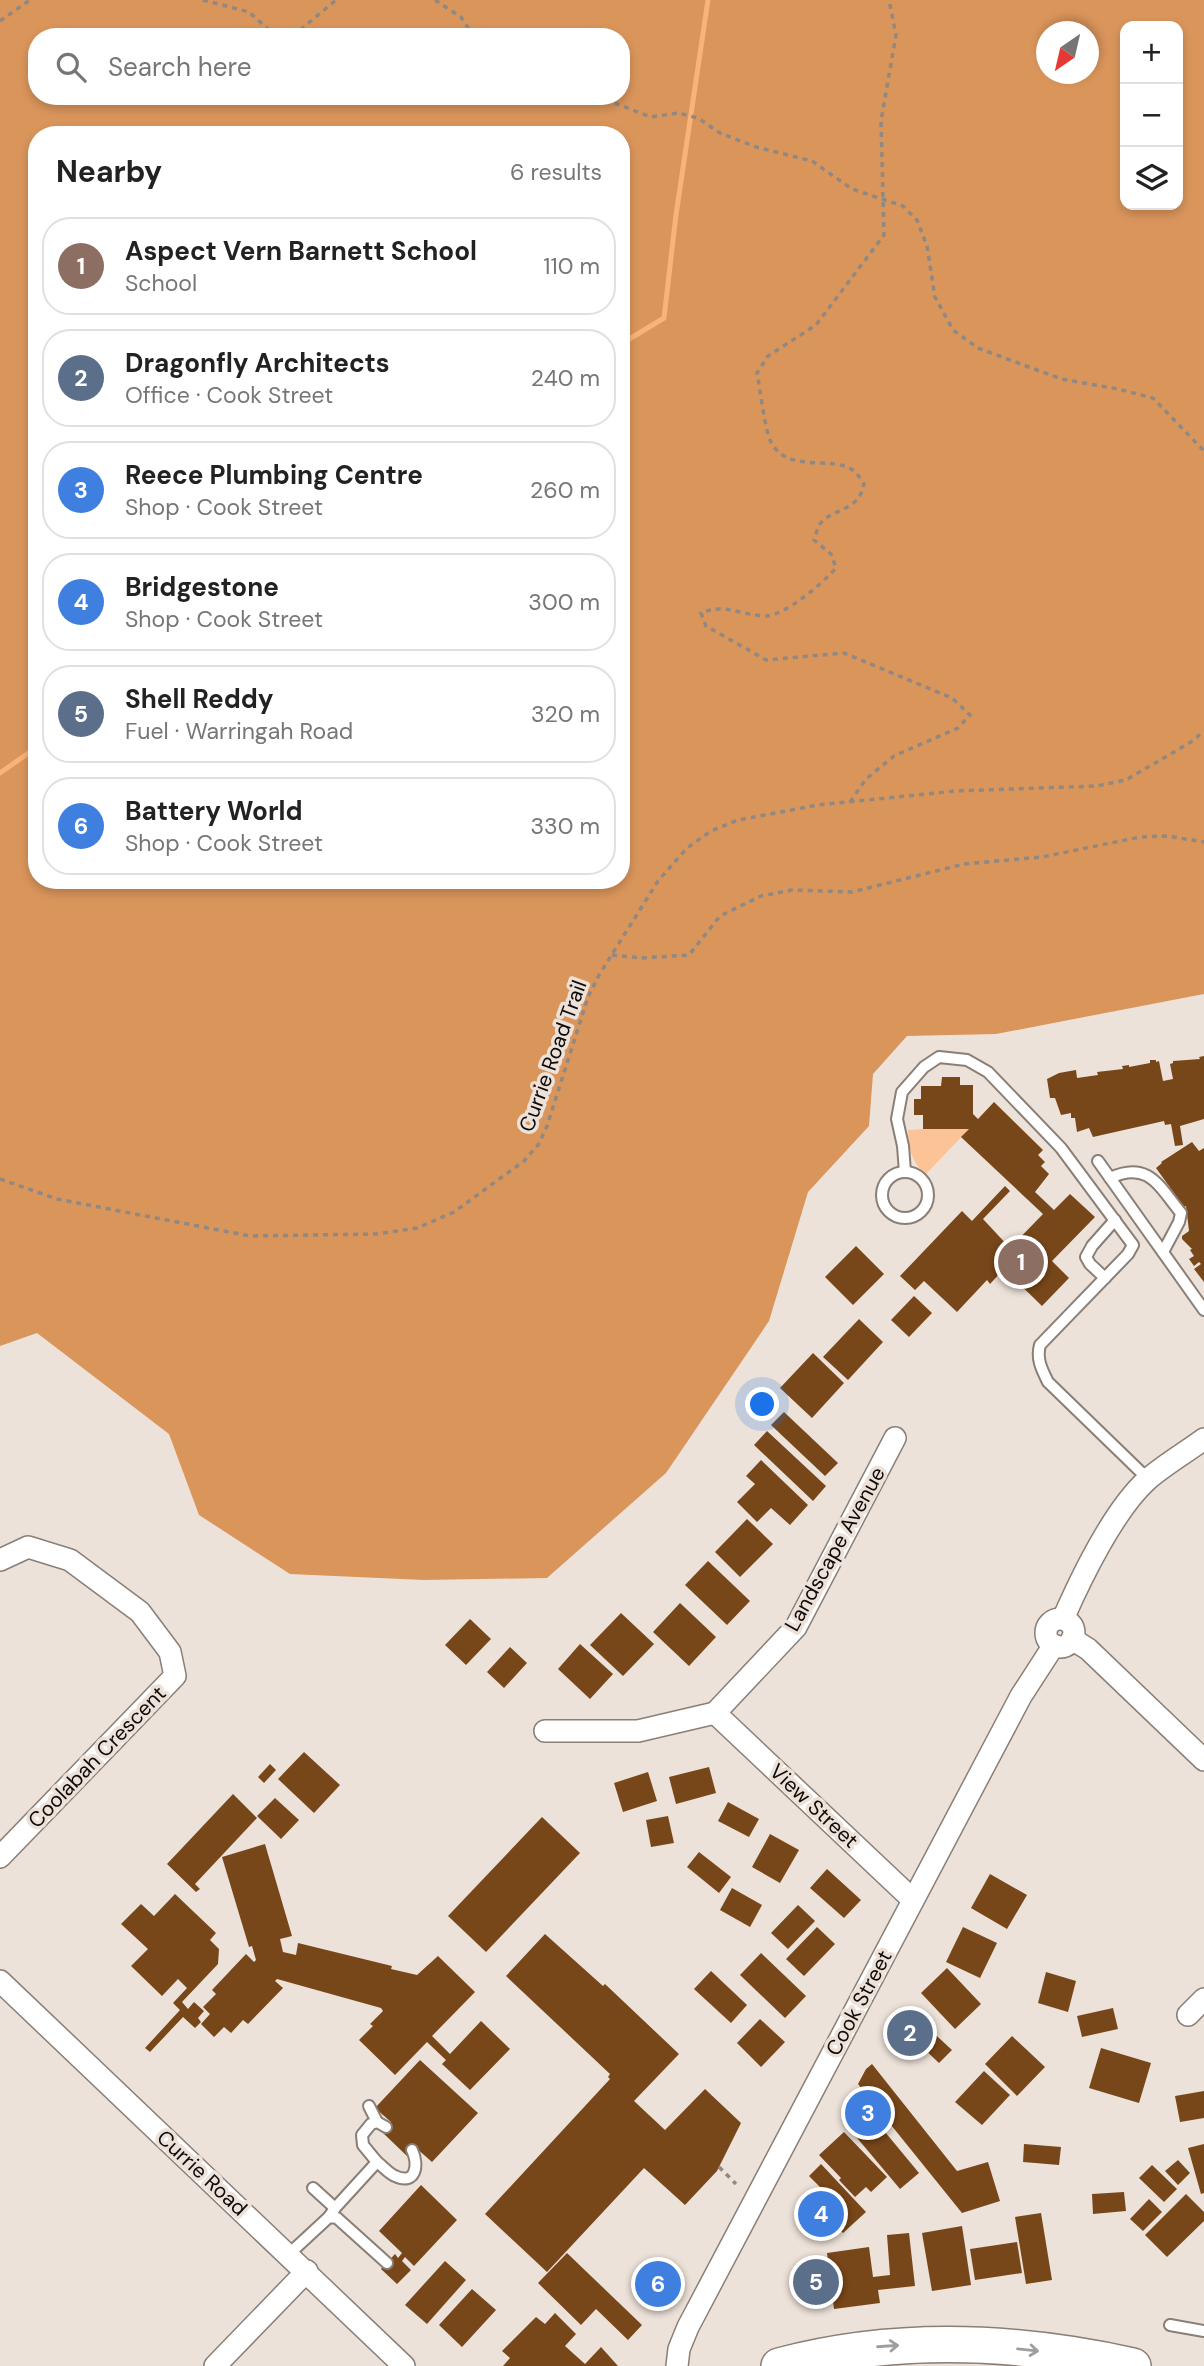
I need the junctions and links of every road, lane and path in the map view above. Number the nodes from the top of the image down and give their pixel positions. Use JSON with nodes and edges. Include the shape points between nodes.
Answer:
{"nodes":[{"id":1,"x":30,"y":0,"type":"edge"},
{"id":2,"x":203,"y":0,"type":"edge"},
{"id":3,"x":336,"y":0,"type":"edge"},
{"id":4,"x":435,"y":0,"type":"edge"},
{"id":5,"x":889,"y":0,"type":"edge"},
{"id":6,"x":0,"y":21,"type":"edge"},
{"id":7,"x":267,"y":28,"type":"edge"},
{"id":8,"x":302,"y":28,"type":"edge"},
{"id":9,"x":468,"y":28,"type":"edge"},
{"id":10,"x":619,"y":105,"type":"edge"},
{"id":11,"x":881,"y":198,"type":"junction"},
{"id":12,"x":1204,"y":451,"type":"edge"},
{"id":13,"x":1204,"y":731,"type":"edge"},
{"id":14,"x":850,"y":802,"type":"junction"},
{"id":15,"x":1204,"y":842,"type":"edge"},
{"id":16,"x":612,"y":955,"type":"junction"},
{"id":17,"x":1098,"y":1161,"type":"dead end"},
{"id":18,"x":905,"y":1172,"type":"junction"},
{"id":19,"x":0,"y":1178,"type":"edge"},
{"id":20,"x":1110,"y":1178,"type":"junction"},
{"id":21,"x":1115,"y":1220,"type":"junction"},
{"id":22,"x":1163,"y":1252,"type":"junction"},
{"id":23,"x":1105,"y":1278,"type":"junction"},
{"id":24,"x":1204,"y":1310,"type":"edge"},
{"id":25,"x":895,"y":1438,"type":"dead end"},
{"id":26,"x":1204,"y":1439,"type":"edge"},
{"id":27,"x":1148,"y":1479,"type":"junction"},
{"id":28,"x":0,"y":1560,"type":"edge"},
{"id":29,"x":1063,"y":1642,"type":"junction"},
{"id":30,"x":715,"y":1713,"type":"junction"},
{"id":31,"x":545,"y":1731,"type":"dead end"},
{"id":32,"x":1204,"y":1760,"type":"edge"},
{"id":33,"x":0,"y":1857,"type":"edge"},
{"id":34,"x":913,"y":1900,"type":"junction"},
{"id":35,"x":1,"y":1985,"type":"edge"},
{"id":36,"x":1204,"y":1999,"type":"edge"},
{"id":37,"x":1188,"y":2015,"type":"dead end"},
{"id":38,"x":369,"y":2106,"type":"dead end"},
{"id":39,"x":377,"y":2162,"type":"junction"},
{"id":40,"x":429,"y":2163,"type":"dead end"},
{"id":41,"x":719,"y":2167,"type":"dead end"},
{"id":42,"x":736,"y":2184,"type":"dead end"},
{"id":43,"x":313,"y":2188,"type":"dead end"},
{"id":44,"x":332,"y":2212,"type":"junction"},
{"id":45,"x":289,"y":2254,"type":"junction"},
{"id":46,"x":387,"y":2263,"type":"dead end"},
{"id":47,"x":307,"y":2271,"type":"junction"},
{"id":48,"x":1170,"y":2325,"type":"dead end"},
{"id":49,"x":1204,"y":2331,"type":"edge"},
{"id":50,"x":215,"y":2366,"type":"edge"},
{"id":51,"x":404,"y":2366,"type":"edge"},
{"id":52,"x":677,"y":2366,"type":"edge"},
{"id":53,"x":779,"y":2366,"type":"edge"},
{"id":54,"x":1133,"y":2366,"type":"edge"}],
"edges":[{"from":1,"to":6,"type":"path"},
{"from":2,"to":7,"type":"path","via":[[248,12]]},
{"from":3,"to":8,"type":"path"},
{"from":4,"to":9,"type":"path","via":[[461,17]]},
{"from":5,"to":11,"type":"path","via":[[896,34],[881,121]]},
{"from":10,"to":11,"type":"path","via":[[650,117],[678,113],[698,118],[720,133],[756,147],[812,160],[852,189]]},
{"from":11,"to":12,"type":"path","via":[[903,206],[917,220],[927,246],[935,297],[953,330],[978,348],[1061,379],[1153,398]]},
{"from":11,"to":14,"type":"path","via":[[884,235],[816,325],[768,355],[757,373],[770,441],[782,455],[854,470],[864,484],[862,494],[848,507],[821,523],[814,540],[831,554],[836,568],[791,606],[767,616],[714,608],[701,613],[706,626],[766,660],[844,653],[952,698],[970,715],[958,728],[894,756],[866,779]]},
{"from":13,"to":14,"type":"path","name":"Currie Road Trail","via":[[1126,780],[1097,786],[955,791]]},
{"from":14,"to":16,"type":"path","name":"Currie Road Trail","via":[[738,820],[711,831],[687,848],[658,881]]},
{"from":15,"to":16,"type":"path","via":[[1140,837],[1042,857],[964,864],[852,891],[792,890],[761,896],[720,916],[688,955]]},
{"from":16,"to":19,"type":"path","name":"Currie Road Trail","via":[[588,997],[538,1145],[524,1161],[454,1212],[417,1228],[377,1234],[250,1236],[57,1199]]},
{"from":17,"to":20,"type":"lane"},
{"from":18,"to":18,"type":"lane","via":[[925,1183],[928,1199],[920,1212],[905,1218],[885,1206],[882,1191],[890,1177]]},
{"from":18,"to":21,"type":"lane","via":[[897,1119],[902,1092],[939,1057],[967,1060],[988,1072],[1061,1147]]},
{"from":20,"to":22,"type":"lane"},
{"from":20,"to":22,"type":"lane","via":[[1141,1172],[1154,1180],[1181,1213]]},
{"from":21,"to":23,"type":"lane","via":[[1133,1245]]},
{"from":21,"to":23,"type":"lane","via":[[1086,1257]]},
{"from":22,"to":24,"type":"lane"},
{"from":23,"to":27,"type":"lane","via":[[1040,1345],[1040,1366],[1048,1382]]},
{"from":25,"to":30,"type":"street","name":"Landscape Avenue","via":[[796,1627]]},
{"from":26,"to":27,"type":"street"},
{"from":27,"to":29,"type":"street","via":[[1118,1514],[1063,1619],[1048,1626],[1046,1635]]},
{"from":28,"to":33,"type":"street","name":"Coolabah Crescent","via":[[28,1547],[70,1560],[140,1612],[170,1652],[175,1676]]},
{"from":29,"to":32,"type":"street","via":[[1088,1649]]},
{"from":29,"to":34,"type":"street","name":"Cook Street","via":[[1024,1690]]},
{"from":30,"to":31,"type":"street","via":[[638,1731]]},
{"from":30,"to":34,"type":"street","name":"View Street"},
{"from":34,"to":52,"type":"street","name":"Cook Street","via":[[688,2327]]},
{"from":35,"to":45,"type":"street","name":"Currie Road"},
{"from":36,"to":37,"type":"street"},
{"from":38,"to":39,"type":"lane","via":[[382,2125],[371,2124],[361,2140]]},
{"from":39,"to":40,"type":"lane","via":[[402,2178],[416,2171],[414,2155]]},
{"from":39,"to":44,"type":"lane"},
{"from":41,"to":42,"type":"path"},
{"from":43,"to":44,"type":"lane"},
{"from":44,"to":45,"type":"lane"},
{"from":44,"to":46,"type":"lane"},
{"from":45,"to":47,"type":"street","name":"Currie Road"},
{"from":47,"to":50,"type":"street"},
{"from":47,"to":51,"type":"street","name":"Currie Road"},
{"from":48,"to":49,"type":"lane"},
{"from":53,"to":54,"type":"highway","one_way":true,"via":[[864,2348],[949,2344],[1030,2350]]}]}
